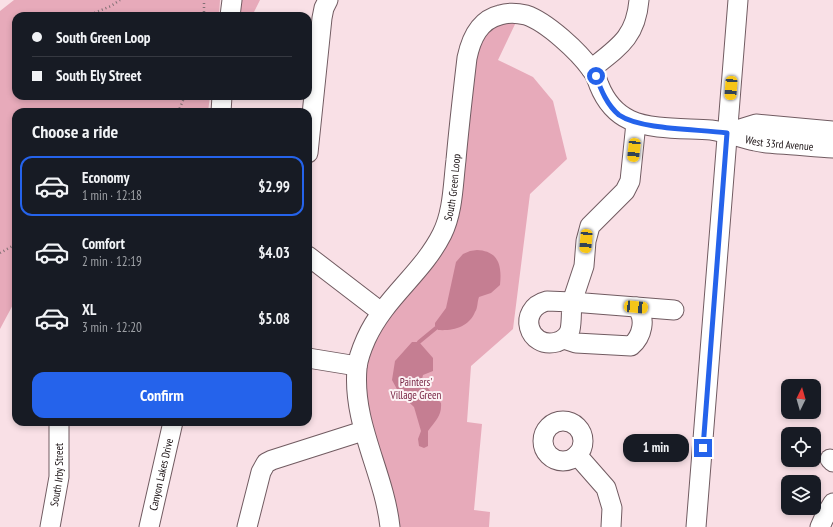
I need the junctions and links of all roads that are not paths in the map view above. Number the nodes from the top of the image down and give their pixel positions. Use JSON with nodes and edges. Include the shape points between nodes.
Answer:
{"nodes":[{"id":1,"x":232,"y":0,"type":"edge"},
{"id":2,"x":328,"y":0,"type":"edge"},
{"id":3,"x":639,"y":0,"type":"edge"},
{"id":4,"x":738,"y":0,"type":"edge"},
{"id":5,"x":503,"y":7,"type":"edge"},
{"id":6,"x":230,"y":12,"type":"edge"},
{"id":7,"x":591,"y":69,"type":"junction"},
{"id":8,"x":312,"y":114,"type":"edge"},
{"id":9,"x":636,"y":123,"type":"junction"},
{"id":10,"x":833,"y":131,"type":"edge"},
{"id":11,"x":727,"y":133,"type":"junction"},
{"id":12,"x":833,"y":148,"type":"edge"},
{"id":13,"x":312,"y":259,"type":"edge"},
{"id":14,"x":572,"y":302,"type":"junction"},
{"id":15,"x":636,"y":307,"type":"junction"},
{"id":16,"x":674,"y":310,"type":"dead end"},
{"id":17,"x":381,"y":312,"type":"junction"},
{"id":18,"x":564,"y":339,"type":"junction"},
{"id":19,"x":312,"y":359,"type":"edge"},
{"id":20,"x":357,"y":366,"type":"junction"},
{"id":21,"x":59,"y":426,"type":"edge"},
{"id":22,"x":172,"y":426,"type":"edge"},
{"id":23,"x":363,"y":431,"type":"junction"},
{"id":24,"x":577,"y":455,"type":"dead end"},
{"id":25,"x":833,"y":503,"type":"edge"},
{"id":26,"x":50,"y":527,"type":"edge"},
{"id":27,"x":149,"y":527,"type":"edge"},
{"id":28,"x":247,"y":527,"type":"edge"},
{"id":29,"x":390,"y":527,"type":"edge"},
{"id":30,"x":611,"y":527,"type":"edge"},
{"id":31,"x":696,"y":527,"type":"edge"},
{"id":32,"x":820,"y":527,"type":"edge"}],
"edges":[{"from":1,"to":6,"type":"street"},
{"from":2,"to":8,"type":"street","via":[[322,18]]},
{"from":3,"to":7,"type":"street","via":[[638,13],[631,33],[613,52]]},
{"from":4,"to":11,"type":"street"},
{"from":5,"to":7,"type":"street","name":"South Green Loop","via":[[539,21],[565,41]]},
{"from":5,"to":17,"type":"street","name":"South Green Loop","via":[[477,30],[470,43],[451,202],[442,233],[434,249]]},
{"from":7,"to":9,"type":"street","name":"South Green Loop","via":[[610,105],[619,114]]},
{"from":9,"to":11,"type":"street","name":"West 33rd Avenue"},
{"from":9,"to":14,"type":"street","via":[[630,181],[625,191],[590,226],[584,266]]},
{"from":10,"to":11,"type":"street","name":"West 33rd Avenue","via":[[756,124]]},
{"from":11,"to":12,"type":"street","name":"West 33rd Avenue","via":[[756,142]]},
{"from":11,"to":31,"type":"street"},
{"from":13,"to":17,"type":"street"},
{"from":14,"to":15,"type":"street"},
{"from":14,"to":18,"type":"street","via":[[570,329]]},
{"from":14,"to":18,"type":"street","via":[[541,303],[535,306],[528,319],[531,333],[542,342],[550,343]]},
{"from":15,"to":16,"type":"street"},
{"from":15,"to":18,"type":"street","via":[[641,315],[641,333],[631,346],[576,343]]},
{"from":17,"to":20,"type":"street","name":"South Green Loop","via":[[365,342]]},
{"from":19,"to":20,"type":"street"},
{"from":20,"to":23,"type":"street","name":"South Green Loop","via":[[356,389]]},
{"from":21,"to":26,"type":"street","name":"South Irby Street","via":[[59,478]]},
{"from":22,"to":27,"type":"street","name":"Canyon Lakes Drive"},
{"from":23,"to":28,"type":"street","via":[[266,463],[261,472]]},
{"from":23,"to":29,"type":"street","name":"South Green Loop","via":[[384,493]]},
{"from":24,"to":30,"type":"street","via":[[606,488],[612,508]]},
{"from":25,"to":32,"type":"street"}]}
